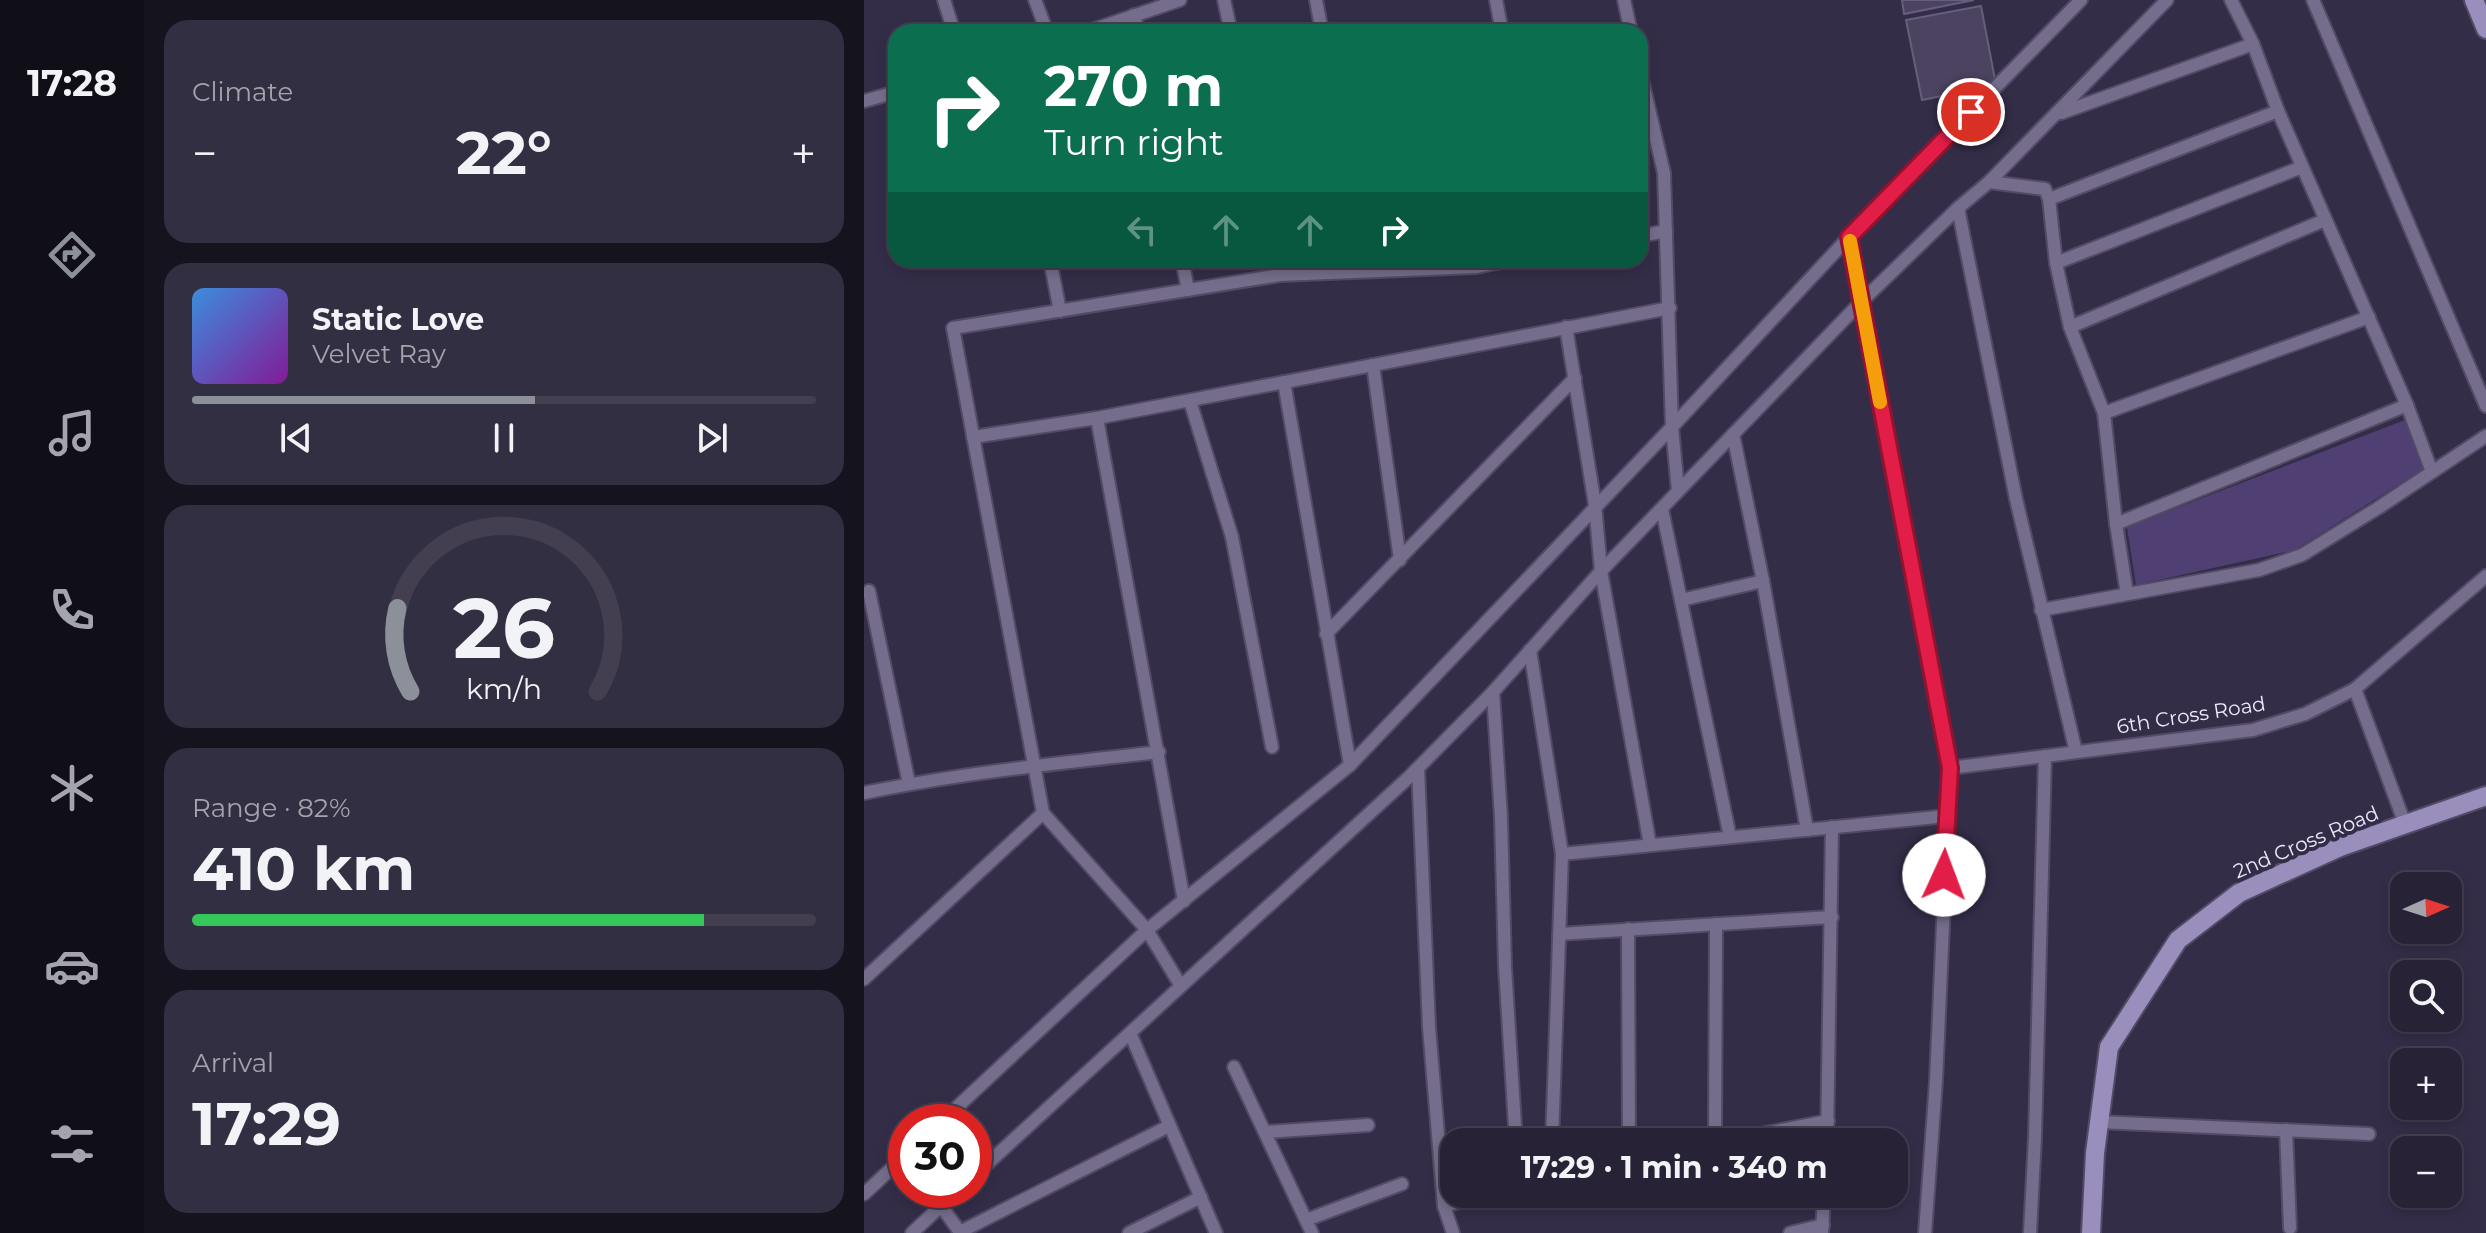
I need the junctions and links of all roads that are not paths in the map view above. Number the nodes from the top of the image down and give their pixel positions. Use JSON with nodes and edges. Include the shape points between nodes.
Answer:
{"nodes":[{"id":1,"x":944,"y":0,"type":"edge"},
{"id":2,"x":1035,"y":0,"type":"edge"},
{"id":3,"x":1180,"y":0,"type":"edge"},
{"id":4,"x":1224,"y":0,"type":"edge"},
{"id":5,"x":1316,"y":0,"type":"edge"},
{"id":6,"x":1496,"y":0,"type":"edge"},
{"id":7,"x":1624,"y":0,"type":"edge"},
{"id":8,"x":2081,"y":0,"type":"edge"},
{"id":9,"x":2167,"y":0,"type":"edge"},
{"id":10,"x":2231,"y":0,"type":"edge"},
{"id":11,"x":2313,"y":0,"type":"edge"},
{"id":12,"x":2474,"y":0,"type":"edge"},
{"id":13,"x":1134,"y":15,"type":"junction"},
{"id":14,"x":952,"y":24,"type":"edge"},
{"id":15,"x":1044,"y":24,"type":"edge"},
{"id":16,"x":1109,"y":24,"type":"edge"},
{"id":17,"x":1136,"y":24,"type":"edge"},
{"id":18,"x":1229,"y":24,"type":"edge"},
{"id":19,"x":1320,"y":24,"type":"edge"},
{"id":20,"x":1500,"y":24,"type":"edge"},
{"id":21,"x":1629,"y":24,"type":"edge"},
{"id":22,"x":2486,"y":29,"type":"edge"},
{"id":23,"x":2253,"y":44,"type":"junction"},
{"id":24,"x":888,"y":94,"type":"edge"},
{"id":25,"x":864,"y":101,"type":"edge"},
{"id":26,"x":1648,"y":105,"type":"edge"},
{"id":27,"x":2278,"y":111,"type":"junction"},
{"id":28,"x":2055,"y":115,"type":"junction"},
{"id":29,"x":2302,"y":167,"type":"junction"},
{"id":30,"x":1989,"y":182,"type":"junction"},
{"id":31,"x":2049,"y":199,"type":"junction"},
{"id":32,"x":1958,"y":208,"type":"junction"},
{"id":33,"x":2325,"y":220,"type":"junction"},
{"id":34,"x":1666,"y":231,"type":"junction"},
{"id":35,"x":1648,"y":234,"type":"edge"},
{"id":36,"x":1849,"y":237,"type":"junction"},
{"id":37,"x":2056,"y":263,"type":"junction"},
{"id":38,"x":1052,"y":268,"type":"edge"},
{"id":39,"x":1184,"y":268,"type":"edge"},
{"id":40,"x":1279,"y":268,"type":"edge"},
{"id":41,"x":1348,"y":268,"type":"edge"},
{"id":42,"x":1280,"y":275,"type":"junction"},
{"id":43,"x":1188,"y":290,"type":"junction"},
{"id":44,"x":1861,"y":302,"type":"junction"},
{"id":45,"x":1670,"y":308,"type":"junction"},
{"id":46,"x":1060,"y":311,"type":"junction"},
{"id":47,"x":2369,"y":317,"type":"junction"},
{"id":48,"x":1566,"y":327,"type":"junction"},
{"id":49,"x":2070,"y":327,"type":"junction"},
{"id":50,"x":1373,"y":365,"type":"junction"},
{"id":51,"x":1575,"y":378,"type":"junction"},
{"id":52,"x":1284,"y":382,"type":"junction"},
{"id":53,"x":1190,"y":401,"type":"junction"},
{"id":54,"x":2407,"y":405,"type":"junction"},
{"id":55,"x":2486,"y":406,"type":"edge"},
{"id":56,"x":2104,"y":413,"type":"junction"},
{"id":57,"x":1097,"y":418,"type":"junction"},
{"id":58,"x":1672,"y":427,"type":"junction"},
{"id":59,"x":1733,"y":434,"type":"junction"},
{"id":60,"x":2486,"y":436,"type":"edge"},
{"id":61,"x":973,"y":437,"type":"junction"},
{"id":62,"x":2432,"y":472,"type":"junction"},
{"id":63,"x":1678,"y":491,"type":"junction"},
{"id":64,"x":1595,"y":505,"type":"junction"},
{"id":65,"x":1662,"y":509,"type":"junction"},
{"id":66,"x":2116,"y":524,"type":"junction"},
{"id":67,"x":1400,"y":560,"type":"junction"},
{"id":68,"x":1601,"y":571,"type":"junction"},
{"id":69,"x":2486,"y":576,"type":"edge"},
{"id":70,"x":1763,"y":581,"type":"junction"},
{"id":71,"x":869,"y":591,"type":"dead end"},
{"id":72,"x":2127,"y":594,"type":"junction"},
{"id":73,"x":1681,"y":600,"type":"junction"},
{"id":74,"x":2041,"y":610,"type":"junction"},
{"id":75,"x":1326,"y":634,"type":"junction"},
{"id":76,"x":1530,"y":650,"type":"junction"},
{"id":77,"x":2355,"y":689,"type":"junction"},
{"id":78,"x":1493,"y":692,"type":"junction"},
{"id":79,"x":1272,"y":747,"type":"dead end"},
{"id":80,"x":1159,"y":752,"type":"junction"},
{"id":81,"x":2076,"y":752,"type":"junction"},
{"id":82,"x":2045,"y":756,"type":"junction"},
{"id":83,"x":1350,"y":765,"type":"junction"},
{"id":84,"x":1035,"y":766,"type":"junction"},
{"id":85,"x":1418,"y":768,"type":"junction"},
{"id":86,"x":1950,"y":768,"type":"junction"},
{"id":87,"x":909,"y":784,"type":"junction"},
{"id":88,"x":864,"y":793,"type":"edge"},
{"id":89,"x":2486,"y":796,"type":"edge"},
{"id":90,"x":1043,"y":813,"type":"junction"},
{"id":91,"x":1947,"y":816,"type":"junction"},
{"id":92,"x":2405,"y":824,"type":"junction"},
{"id":93,"x":1832,"y":827,"type":"junction"},
{"id":94,"x":1807,"y":830,"type":"junction"},
{"id":95,"x":1730,"y":837,"type":"junction"},
{"id":96,"x":1650,"y":845,"type":"junction"},
{"id":97,"x":1562,"y":854,"type":"junction"},
{"id":98,"x":1184,"y":901,"type":"junction"},
{"id":99,"x":1832,"y":917,"type":"junction"},
{"id":100,"x":1716,"y":924,"type":"junction"},
{"id":101,"x":1628,"y":929,"type":"junction"},
{"id":102,"x":1147,"y":930,"type":"junction"},
{"id":103,"x":1559,"y":934,"type":"junction"},
{"id":104,"x":864,"y":979,"type":"edge"},
{"id":105,"x":1181,"y":986,"type":"junction"},
{"id":106,"x":1130,"y":1033,"type":"junction"},
{"id":107,"x":1234,"y":1067,"type":"dead end"},
{"id":108,"x":960,"y":1104,"type":"edge"},
{"id":109,"x":1828,"y":1121,"type":"junction"},
{"id":110,"x":2099,"y":1122,"type":"junction"},
{"id":111,"x":1368,"y":1125,"type":"dead end"},
{"id":112,"x":1169,"y":1126,"type":"junction"},
{"id":113,"x":1515,"y":1128,"type":"edge"},
{"id":114,"x":1552,"y":1128,"type":"edge"},
{"id":115,"x":1629,"y":1128,"type":"edge"},
{"id":116,"x":1717,"y":1128,"type":"edge"},
{"id":117,"x":1791,"y":1128,"type":"edge"},
{"id":118,"x":1828,"y":1128,"type":"edge"},
{"id":119,"x":2286,"y":1130,"type":"junction"},
{"id":120,"x":1265,"y":1132,"type":"junction"},
{"id":121,"x":2369,"y":1134,"type":"dead end"},
{"id":122,"x":1440,"y":1158,"type":"edge"},
{"id":123,"x":992,"y":1160,"type":"edge"},
{"id":124,"x":888,"y":1172,"type":"edge"},
{"id":125,"x":1402,"y":1184,"type":"dead end"},
{"id":126,"x":864,"y":1194,"type":"edge"},
{"id":127,"x":1201,"y":1197,"type":"junction"},
{"id":128,"x":939,"y":1208,"type":"edge"},
{"id":129,"x":942,"y":1208,"type":"edge"},
{"id":130,"x":1445,"y":1208,"type":"edge"},
{"id":131,"x":1823,"y":1208,"type":"edge"},
{"id":132,"x":1306,"y":1220,"type":"junction"},
{"id":133,"x":2290,"y":1228,"type":"dead end"},
{"id":134,"x":1822,"y":1229,"type":"edge"},
{"id":135,"x":912,"y":1233,"type":"edge"},
{"id":136,"x":960,"y":1233,"type":"edge"},
{"id":137,"x":1129,"y":1233,"type":"edge"},
{"id":138,"x":1216,"y":1233,"type":"edge"},
{"id":139,"x":1312,"y":1233,"type":"edge"},
{"id":140,"x":1453,"y":1233,"type":"edge"},
{"id":141,"x":1790,"y":1233,"type":"edge"},
{"id":142,"x":1925,"y":1233,"type":"edge"},
{"id":143,"x":2030,"y":1233,"type":"edge"},
{"id":144,"x":2091,"y":1233,"type":"edge"}],
"edges":[{"from":1,"to":14,"type":"street"},
{"from":2,"to":15,"type":"street"},
{"from":3,"to":13,"type":"street"},
{"from":4,"to":18,"type":"street"},
{"from":5,"to":19,"type":"street"},
{"from":6,"to":20,"type":"street"},
{"from":7,"to":21,"type":"street"},
{"from":8,"to":36,"type":"street"},
{"from":9,"to":28,"type":"street"},
{"from":10,"to":23,"type":"street"},
{"from":11,"to":55,"type":"street"},
{"from":12,"to":22,"type":"street"},
{"from":13,"to":16,"type":"street"},
{"from":13,"to":17,"type":"street"},
{"from":23,"to":27,"type":"street"},
{"from":23,"to":28,"type":"street"},
{"from":24,"to":25,"type":"street"},
{"from":26,"to":34,"type":"street","via":[[1664,173]]},
{"from":27,"to":29,"type":"street"},
{"from":27,"to":31,"type":"street"},
{"from":28,"to":30,"type":"street"},
{"from":29,"to":33,"type":"street"},
{"from":29,"to":37,"type":"street"},
{"from":30,"to":31,"type":"street","via":[[2045,189]]},
{"from":30,"to":32,"type":"street"},
{"from":31,"to":37,"type":"street"},
{"from":32,"to":44,"type":"street"},
{"from":32,"to":74,"type":"street"},
{"from":33,"to":47,"type":"street"},
{"from":33,"to":49,"type":"street"},
{"from":34,"to":35,"type":"street"},
{"from":34,"to":45,"type":"street"},
{"from":36,"to":44,"type":"street"},
{"from":36,"to":58,"type":"street"},
{"from":37,"to":49,"type":"street"},
{"from":38,"to":46,"type":"street"},
{"from":39,"to":43,"type":"street"},
{"from":40,"to":42,"type":"street"},
{"from":41,"to":42,"type":"street"},
{"from":42,"to":43,"type":"street"},
{"from":43,"to":46,"type":"street"},
{"from":44,"to":59,"type":"street"},
{"from":44,"to":86,"type":"street"},
{"from":45,"to":48,"type":"street"},
{"from":45,"to":58,"type":"street"},
{"from":46,"to":61,"type":"street","via":[[953,328]]},
{"from":47,"to":54,"type":"street"},
{"from":47,"to":56,"type":"street"},
{"from":48,"to":50,"type":"street"},
{"from":48,"to":51,"type":"street"},
{"from":49,"to":56,"type":"street"},
{"from":50,"to":52,"type":"street"},
{"from":50,"to":67,"type":"street"},
{"from":51,"to":64,"type":"street"},
{"from":51,"to":67,"type":"street"},
{"from":52,"to":53,"type":"street"},
{"from":52,"to":75,"type":"street"},
{"from":53,"to":57,"type":"street"},
{"from":53,"to":79,"type":"street","via":[[1232,537]]},
{"from":54,"to":62,"type":"street"},
{"from":54,"to":66,"type":"street"},
{"from":56,"to":66,"type":"street"},
{"from":57,"to":61,"type":"street"},
{"from":57,"to":80,"type":"street"},
{"from":58,"to":63,"type":"street"},
{"from":58,"to":64,"type":"street"},
{"from":59,"to":63,"type":"street"},
{"from":59,"to":70,"type":"street"},
{"from":60,"to":62,"type":"street"},
{"from":61,"to":84,"type":"street"},
{"from":62,"to":72,"type":"street","via":[[2302,555],[2259,570]]},
{"from":63,"to":65,"type":"street"},
{"from":64,"to":68,"type":"street"},
{"from":64,"to":83,"type":"street"},
{"from":65,"to":68,"type":"street"},
{"from":65,"to":73,"type":"street"},
{"from":66,"to":72,"type":"street"},
{"from":67,"to":75,"type":"street"},
{"from":68,"to":76,"type":"street"},
{"from":68,"to":96,"type":"street"},
{"from":69,"to":77,"type":"street","name":"6th Cross Road"},
{"from":70,"to":73,"type":"street"},
{"from":70,"to":94,"type":"street"},
{"from":71,"to":87,"type":"street"},
{"from":72,"to":74,"type":"street"},
{"from":73,"to":95,"type":"street"},
{"from":74,"to":81,"type":"street"},
{"from":75,"to":83,"type":"street"},
{"from":76,"to":78,"type":"street"},
{"from":76,"to":97,"type":"street"},
{"from":77,"to":81,"type":"street","name":"6th Cross Road","via":[[2305,714],[2253,730]]},
{"from":77,"to":92,"type":"street"},
{"from":78,"to":85,"type":"street"},
{"from":78,"to":113,"type":"street"},
{"from":80,"to":84,"type":"street"},
{"from":80,"to":98,"type":"street"},
{"from":81,"to":82,"type":"street","name":"6th Cross Road"},
{"from":82,"to":86,"type":"street","name":"6th Cross Road"},
{"from":82,"to":143,"type":"street"},
{"from":83,"to":98,"type":"street"},
{"from":84,"to":87,"type":"street"},
{"from":84,"to":90,"type":"street"},
{"from":85,"to":105,"type":"street"},
{"from":85,"to":122,"type":"street"},
{"from":86,"to":91,"type":"street"},
{"from":87,"to":88,"type":"street"},
{"from":89,"to":92,"type":"street","name":"2nd Cross Road"},
{"from":90,"to":102,"type":"street"},
{"from":90,"to":104,"type":"street"},
{"from":91,"to":93,"type":"street"},
{"from":91,"to":142,"type":"street"},
{"from":92,"to":110,"type":"street","name":"2nd Cross Road","via":[[2239,893],[2178,940],[2109,1047]]},
{"from":93,"to":94,"type":"street"},
{"from":93,"to":99,"type":"street"},
{"from":94,"to":95,"type":"street"},
{"from":95,"to":96,"type":"street"},
{"from":96,"to":97,"type":"street"},
{"from":97,"to":103,"type":"street"},
{"from":98,"to":102,"type":"street"},
{"from":99,"to":100,"type":"street"},
{"from":99,"to":109,"type":"street"},
{"from":100,"to":101,"type":"street"},
{"from":100,"to":116,"type":"street"},
{"from":101,"to":103,"type":"street"},
{"from":101,"to":115,"type":"street"},
{"from":102,"to":105,"type":"street"},
{"from":102,"to":108,"type":"street"},
{"from":103,"to":114,"type":"street"},
{"from":105,"to":106,"type":"street"},
{"from":106,"to":112,"type":"street"},
{"from":106,"to":123,"type":"street"},
{"from":107,"to":120,"type":"street"},
{"from":109,"to":117,"type":"street"},
{"from":109,"to":118,"type":"street"},
{"from":110,"to":119,"type":"street"},
{"from":110,"to":144,"type":"street","name":"2nd Cross Road"},
{"from":111,"to":120,"type":"street"},
{"from":112,"to":127,"type":"street"},
{"from":112,"to":136,"type":"street"},
{"from":119,"to":121,"type":"street"},
{"from":119,"to":133,"type":"street"},
{"from":120,"to":132,"type":"street"},
{"from":124,"to":126,"type":"street"},
{"from":125,"to":132,"type":"street"},
{"from":127,"to":137,"type":"street"},
{"from":127,"to":138,"type":"street"},
{"from":128,"to":135,"type":"street"},
{"from":129,"to":136,"type":"street"},
{"from":130,"to":140,"type":"street"},
{"from":131,"to":134,"type":"street"},
{"from":132,"to":139,"type":"street"},
{"from":134,"to":141,"type":"street"}]}
